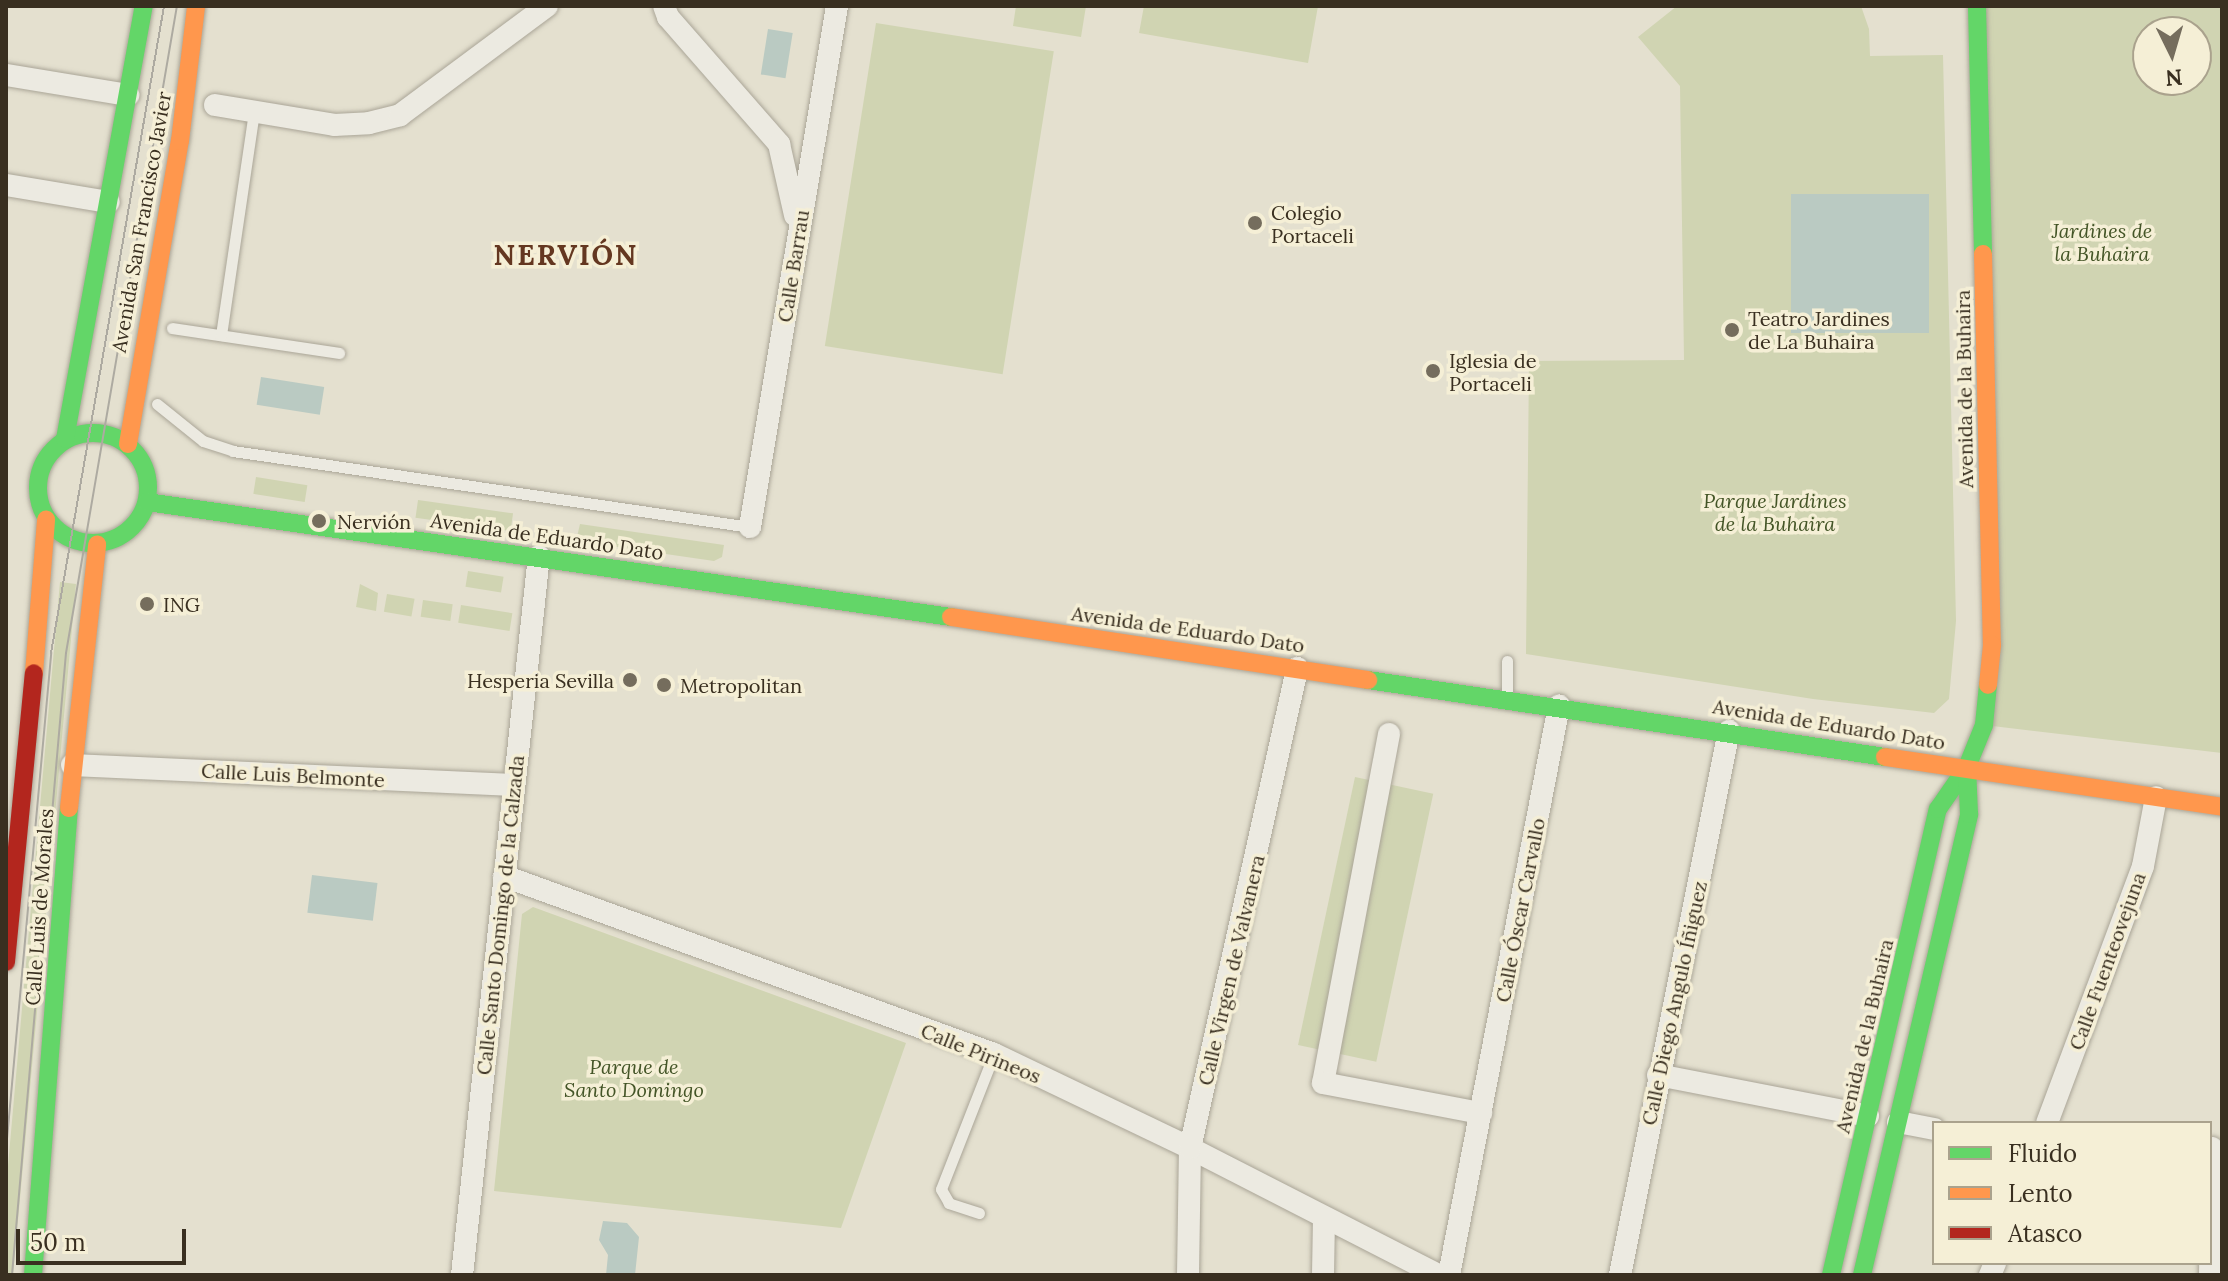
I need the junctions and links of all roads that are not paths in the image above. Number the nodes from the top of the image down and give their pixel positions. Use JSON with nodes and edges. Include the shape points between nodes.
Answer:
{"nodes":[{"id":1,"x":144,"y":6,"type":"edge"},
{"id":2,"x":196,"y":6,"type":"edge"},
{"id":3,"x":547,"y":6,"type":"edge"},
{"id":4,"x":664,"y":6,"type":"edge"},
{"id":5,"x":837,"y":6,"type":"edge"},
{"id":6,"x":1977,"y":6,"type":"edge"},
{"id":7,"x":6,"y":75,"type":"edge"},
{"id":8,"x":128,"y":95,"type":"junction"},
{"id":9,"x":215,"y":105,"type":"dead end"},
{"id":10,"x":254,"y":112,"type":"junction"},
{"id":11,"x":815,"y":135,"type":"junction"},
{"id":12,"x":779,"y":144,"type":"junction"},
{"id":13,"x":6,"y":185,"type":"edge"},
{"id":14,"x":109,"y":202,"type":"junction"},
{"id":15,"x":799,"y":235,"type":"junction"},
{"id":16,"x":172,"y":328,"type":"dead end"},
{"id":17,"x":221,"y":335,"type":"junction"},
{"id":18,"x":339,"y":353,"type":"dead end"},
{"id":19,"x":157,"y":404,"type":"dead end"},
{"id":20,"x":65,"y":439,"type":"junction"},
{"id":21,"x":128,"y":444,"type":"junction"},
{"id":22,"x":147,"y":502,"type":"junction"},
{"id":23,"x":46,"y":519,"type":"junction"},
{"id":24,"x":750,"y":527,"type":"joint"},
{"id":25,"x":97,"y":544,"type":"junction"},
{"id":26,"x":539,"y":556,"type":"junction"},
{"id":27,"x":1507,"y":661,"type":"dead end"},
{"id":28,"x":1297,"y":668,"type":"junction"},
{"id":29,"x":1507,"y":699,"type":"junction"},
{"id":30,"x":1559,"y":706,"type":"junction"},
{"id":31,"x":1729,"y":731,"type":"junction"},
{"id":32,"x":1389,"y":734,"type":"dead end"},
{"id":33,"x":72,"y":765,"type":"junction"},
{"id":34,"x":1967,"y":767,"type":"junction"},
{"id":35,"x":514,"y":785,"type":"junction"},
{"id":36,"x":2156,"y":797,"type":"junction"},
{"id":37,"x":2222,"y":807,"type":"edge"},
{"id":38,"x":504,"y":876,"type":"junction"},
{"id":39,"x":6,"y":962,"type":"edge"},
{"id":40,"x":994,"y":1054,"type":"junction"},
{"id":41,"x":1658,"y":1075,"type":"junction"},
{"id":42,"x":1481,"y":1113,"type":"junction"},
{"id":43,"x":1868,"y":1116,"type":"junction"},
{"id":44,"x":2048,"y":1121,"type":"edge"},
{"id":45,"x":1898,"y":1122,"type":"junction"},
{"id":46,"x":1932,"y":1129,"type":"edge"},
{"id":47,"x":1190,"y":1148,"type":"junction"},
{"id":48,"x":2215,"y":1148,"type":"edge"},
{"id":49,"x":979,"y":1213,"type":"dead end"},
{"id":50,"x":1324,"y":1219,"type":"junction"},
{"id":51,"x":2212,"y":1224,"type":"edge"},
{"id":52,"x":33,"y":1275,"type":"edge"},
{"id":53,"x":462,"y":1275,"type":"edge"},
{"id":54,"x":1188,"y":1275,"type":"edge"},
{"id":55,"x":1323,"y":1275,"type":"edge"},
{"id":56,"x":1438,"y":1275,"type":"edge"},
{"id":57,"x":1449,"y":1275,"type":"edge"},
{"id":58,"x":1620,"y":1275,"type":"edge"},
{"id":59,"x":1831,"y":1275,"type":"edge"},
{"id":60,"x":1862,"y":1275,"type":"edge"}],
"edges":[{"from":1,"to":8,"type":"main road","name":"Avenida San Francisco Javier"},
{"from":2,"to":21,"type":"main road","name":"Avenida San Francisco Javier","via":[[175,171]]},
{"from":3,"to":10,"type":"street","via":[[400,115],[334,125]]},
{"from":4,"to":12,"type":"street"},
{"from":5,"to":11,"type":"street","name":"Calle Barrau"},
{"from":6,"to":34,"type":"main road","name":"Avenida de la Buhaira","via":[[1992,645],[1984,725]]},
{"from":7,"to":8,"type":"street"},
{"from":8,"to":14,"type":"main road","name":"Avenida San Francisco Javier"},
{"from":9,"to":10,"type":"street"},
{"from":10,"to":17,"type":"lane"},
{"from":11,"to":12,"type":"street","via":[[796,146]]},
{"from":11,"to":15,"type":"street","name":"Calle Barrau"},
{"from":12,"to":15,"type":"street"},
{"from":13,"to":14,"type":"street"},
{"from":14,"to":20,"type":"main road","name":"Avenida San Francisco Javier"},
{"from":15,"to":24,"type":"street","name":"Calle Barrau"},
{"from":16,"to":17,"type":"lane"},
{"from":17,"to":18,"type":"lane"},
{"from":19,"to":24,"type":"lane","via":[[203,441],[233,451]]},
{"from":20,"to":21,"type":"main road","via":[[85,432]]},
{"from":20,"to":23,"type":"main road","via":[[47,455],[29,484]]},
{"from":21,"to":22,"type":"main road","via":[[144,466]]},
{"from":22,"to":25,"type":"main road","via":[[129,531]]},
{"from":22,"to":26,"type":"main road","name":"Avenida de Eduardo Dato"},
{"from":23,"to":25,"type":"main road","via":[[69,539]]},
{"from":23,"to":39,"type":"main road","name":"Calle Luis de Morales"},
{"from":25,"to":33,"type":"main road","name":"Calle Luis de Morales"},
{"from":26,"to":28,"type":"main road","name":"Avenida de Eduardo Dato"},
{"from":26,"to":35,"type":"street","name":"Calle Santo Domingo de la Calzada"},
{"from":27,"to":29,"type":"lane"},
{"from":28,"to":29,"type":"main road","name":"Avenida de Eduardo Dato"},
{"from":28,"to":47,"type":"street","name":"Calle Virgen de Valvanera"},
{"from":29,"to":30,"type":"main road","name":"Avenida de Eduardo Dato"},
{"from":30,"to":31,"type":"main road","name":"Avenida de Eduardo Dato"},
{"from":30,"to":42,"type":"street","name":"Calle Óscar Carvallo"},
{"from":31,"to":34,"type":"main road","name":"Avenida de Eduardo Dato"},
{"from":31,"to":41,"type":"street","name":"Calle Diego Angulo Íñiguez"},
{"from":32,"to":42,"type":"street","via":[[1323,1083]]},
{"from":33,"to":35,"type":"street","name":"Calle Luis Belmonte"},
{"from":33,"to":52,"type":"main road","name":"Calle Luis de Morales"},
{"from":34,"to":36,"type":"main road","name":"Avenida de Eduardo Dato"},
{"from":34,"to":43,"type":"main road","name":"Avenida de la Buhaira","via":[[1938,809]]},
{"from":34,"to":45,"type":"main road","name":"Avenida de la Buhaira","via":[[1969,814]]},
{"from":35,"to":38,"type":"street","name":"Calle Santo Domingo de la Calzada"},
{"from":36,"to":37,"type":"main road","name":"Avenida de Eduardo Dato"},
{"from":36,"to":44,"type":"street","name":"Calle Fuenteovejuna","via":[[2143,866]]},
{"from":38,"to":40,"type":"street","name":"Calle Pirineos"},
{"from":38,"to":53,"type":"street","name":"Calle Santo Domingo de la Calzada"},
{"from":40,"to":47,"type":"street","name":"Calle Pirineos"},
{"from":40,"to":49,"type":"lane","via":[[941,1189],[945,1200]]},
{"from":41,"to":43,"type":"street"},
{"from":41,"to":58,"type":"street","name":"Calle Diego Angulo Íñiguez"},
{"from":42,"to":57,"type":"street","name":"Calle Óscar Carvallo"},
{"from":43,"to":59,"type":"main road","name":"Avenida de la Buhaira"},
{"from":45,"to":46,"type":"street"},
{"from":45,"to":60,"type":"main road","name":"Avenida de la Buhaira"},
{"from":47,"to":50,"type":"street","name":"Calle Pirineos"},
{"from":47,"to":54,"type":"street","name":"Calle Virgen de Valvanera"},
{"from":48,"to":51,"type":"street"},
{"from":50,"to":55,"type":"street"},
{"from":50,"to":56,"type":"street","name":"Calle Pirineos"}]}
